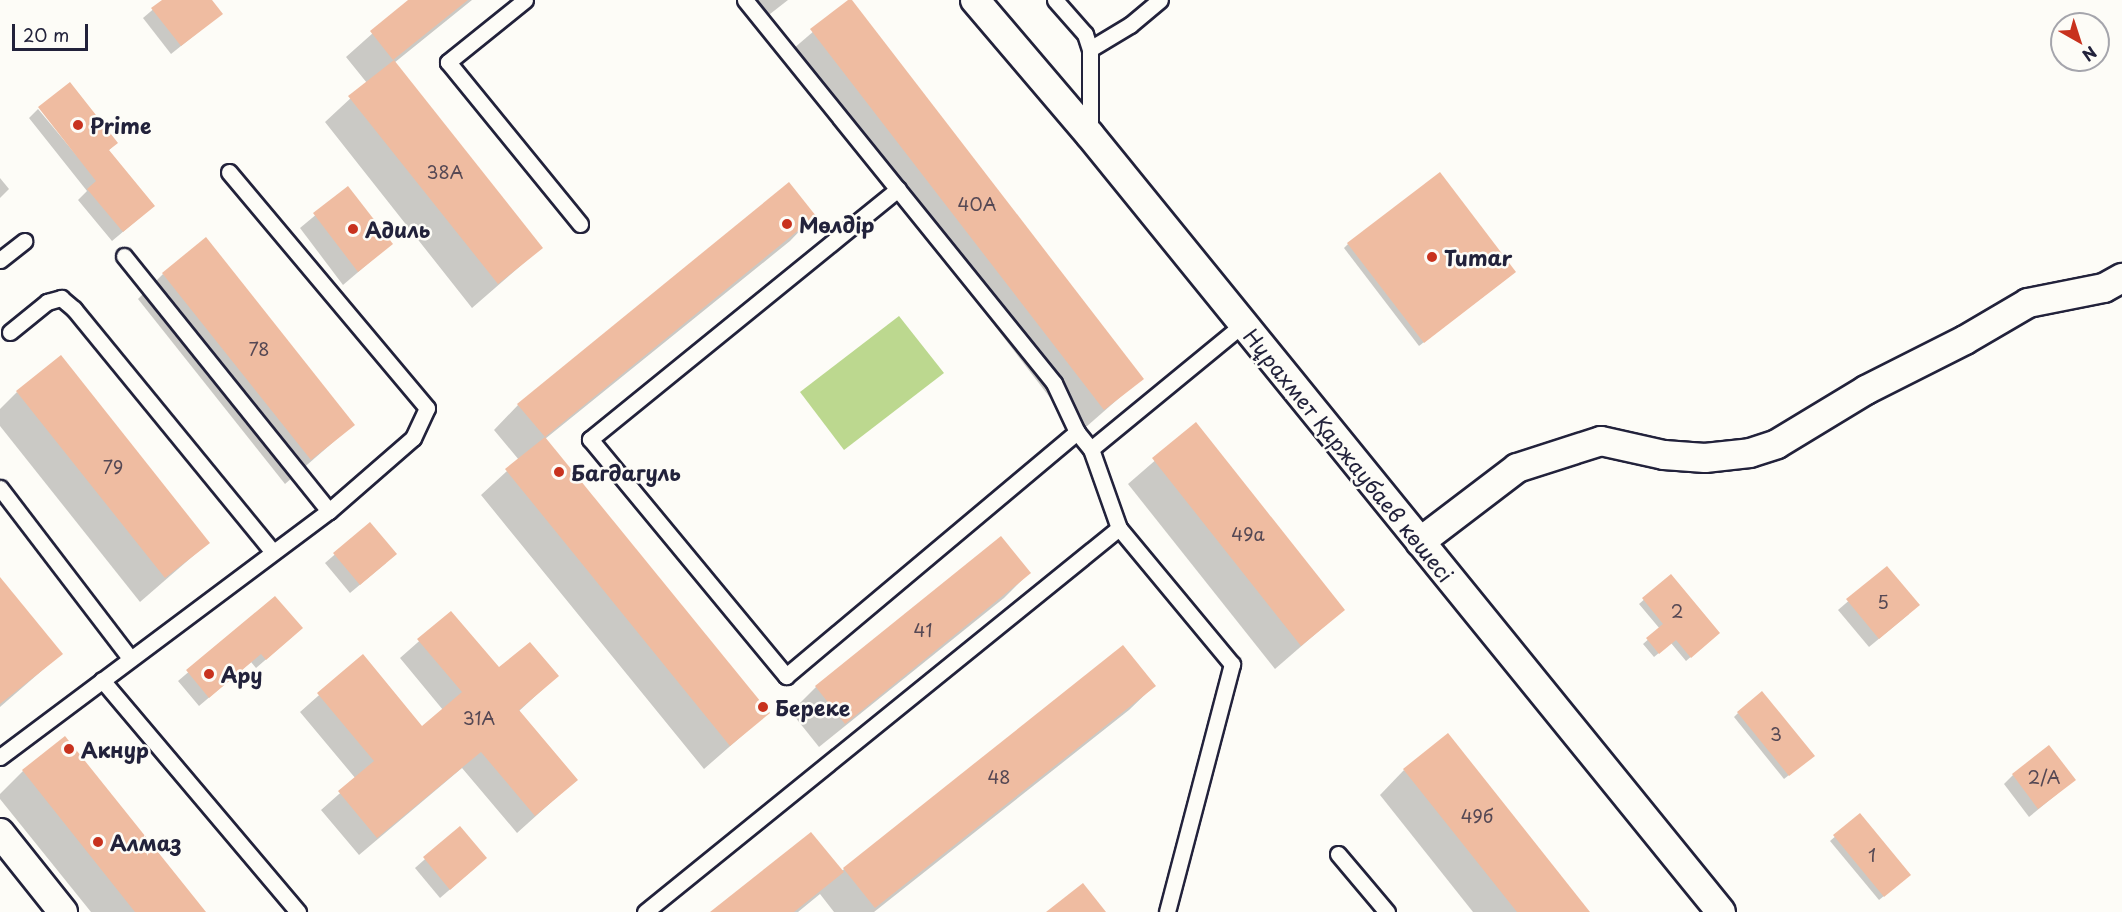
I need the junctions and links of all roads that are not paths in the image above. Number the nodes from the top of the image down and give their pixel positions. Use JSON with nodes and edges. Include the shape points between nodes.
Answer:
{"nodes":[{"id":1,"x":525,"y":0,"type":"edge"},
{"id":2,"x":745,"y":0,"type":"edge"},
{"id":3,"x":975,"y":0,"type":"edge"},
{"id":4,"x":1054,"y":0,"type":"edge"},
{"id":5,"x":1160,"y":0,"type":"edge"},
{"id":6,"x":1090,"y":49,"type":"junction"},
{"id":7,"x":1090,"y":135,"type":"junction"},
{"id":8,"x":229,"y":172,"type":"dead end"},
{"id":9,"x":898,"y":189,"type":"junction"},
{"id":10,"x":580,"y":224,"type":"dead end"},
{"id":11,"x":24,"y":241,"type":"dead end"},
{"id":12,"x":124,"y":256,"type":"dead end"},
{"id":13,"x":0,"y":260,"type":"edge"},
{"id":14,"x":2122,"y":278,"type":"edge"},
{"id":15,"x":1243,"y":324,"type":"junction"},
{"id":16,"x":10,"y":332,"type":"dead end"},
{"id":17,"x":1077,"y":432,"type":"junction"},
{"id":18,"x":1091,"y":449,"type":"junction"},
{"id":19,"x":0,"y":488,"type":"edge"},
{"id":20,"x":328,"y":511,"type":"junction"},
{"id":21,"x":1119,"y":528,"type":"junction"},
{"id":22,"x":1420,"y":542,"type":"junction"},
{"id":23,"x":272,"y":552,"type":"junction"},
{"id":24,"x":130,"y":658,"type":"junction"},
{"id":25,"x":102,"y":680,"type":"junction"},
{"id":26,"x":0,"y":757,"type":"edge"},
{"id":27,"x":0,"y":833,"type":"edge"},
{"id":28,"x":1338,"y":854,"type":"dead end"},
{"id":29,"x":63,"y":912,"type":"edge"},
{"id":30,"x":298,"y":912,"type":"edge"},
{"id":31,"x":645,"y":912,"type":"edge"},
{"id":32,"x":1167,"y":912,"type":"edge"},
{"id":33,"x":1387,"y":912,"type":"edge"},
{"id":34,"x":1720,"y":912,"type":"edge"}],
"edges":[{"from":1,"to":10,"type":"lane","via":[[448,62]]},
{"from":2,"to":9,"type":"lane"},
{"from":3,"to":7,"type":"street","name":"Нұрахмет Қаржаубаев көшесі"},
{"from":4,"to":6,"type":"lane","via":[[1085,34]]},
{"from":5,"to":6,"type":"lane","via":[[1130,25]]},
{"from":6,"to":7,"type":"lane"},
{"from":7,"to":15,"type":"street","name":"Нұрахмет Қаржаубаев көшесі"},
{"from":8,"to":20,"type":"lane","via":[[428,408],[413,438]]},
{"from":9,"to":17,"type":"lane","via":[[1054,383]]},
{"from":9,"to":17,"type":"lane","via":[[590,439],[786,676]]},
{"from":11,"to":13,"type":"lane"},
{"from":12,"to":20,"type":"lane"},
{"from":14,"to":22,"type":"street","via":[[2104,288],[2028,303],[1866,390],[1777,444],[1750,453],[1705,458],[1664,455],[1601,441],[1517,468]]},
{"from":15,"to":18,"type":"lane"},
{"from":15,"to":22,"type":"street","name":"Нұрахмет Қаржаубаев көшесі"},
{"from":16,"to":23,"type":"lane","via":[[47,302],[61,298]]},
{"from":17,"to":18,"type":"lane"},
{"from":18,"to":21,"type":"lane"},
{"from":19,"to":24,"type":"lane"},
{"from":20,"to":23,"type":"lane"},
{"from":21,"to":31,"type":"lane"},
{"from":21,"to":32,"type":"lane","via":[[1232,664]]},
{"from":22,"to":34,"type":"street","name":"Нұрахмет Қаржаубаев көшесі"},
{"from":23,"to":24,"type":"lane"},
{"from":24,"to":25,"type":"lane"},
{"from":25,"to":26,"type":"lane"},
{"from":25,"to":30,"type":"lane"},
{"from":27,"to":29,"type":"street"},
{"from":28,"to":33,"type":"lane"}]}
